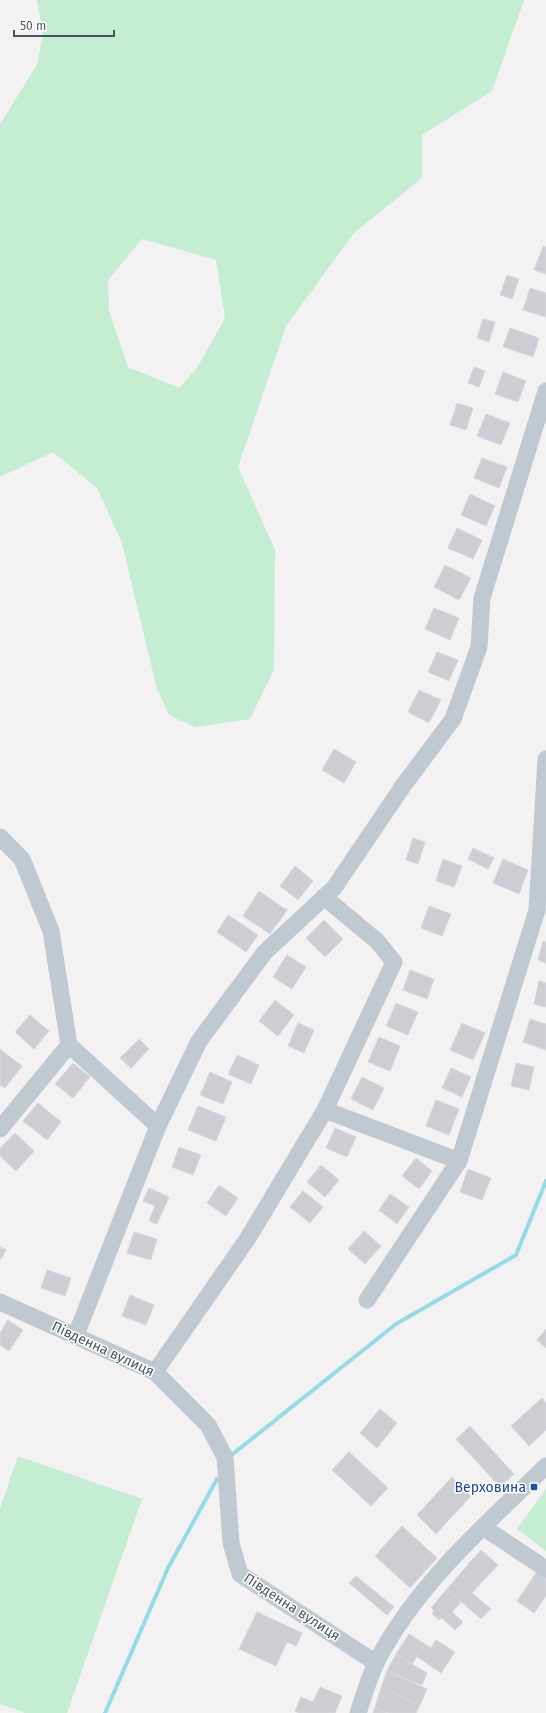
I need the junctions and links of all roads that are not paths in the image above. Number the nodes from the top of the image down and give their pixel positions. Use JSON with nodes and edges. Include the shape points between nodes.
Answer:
{"nodes":[{"id":1,"x":546,"y":391,"type":"edge"},
{"id":2,"x":546,"y":759,"type":"edge"},
{"id":3,"x":0,"y":837,"type":"edge"},
{"id":4,"x":324,"y":897,"type":"junction"},
{"id":5,"x":69,"y":1045,"type":"junction"},
{"id":6,"x":325,"y":1110,"type":"junction"},
{"id":7,"x":158,"y":1126,"type":"junction"},
{"id":8,"x":0,"y":1129,"type":"edge"},
{"id":9,"x":459,"y":1161,"type":"junction"},
{"id":10,"x":367,"y":1300,"type":"dead end"},
{"id":11,"x":0,"y":1302,"type":"edge"},
{"id":12,"x":76,"y":1335,"type":"junction"},
{"id":13,"x":155,"y":1372,"type":"junction"},
{"id":14,"x":546,"y":1466,"type":"edge"},
{"id":15,"x":483,"y":1527,"type":"junction"},
{"id":16,"x":546,"y":1569,"type":"edge"},
{"id":17,"x":376,"y":1663,"type":"junction"},
{"id":18,"x":358,"y":1713,"type":"edge"}],
"edges":[{"from":1,"to":4,"type":"street","via":[[482,598],[479,647],[453,719],[403,786],[334,888]]},
{"from":2,"to":9,"type":"street","via":[[537,910]]},
{"from":3,"to":5,"type":"street","via":[[22,859],[51,930]]},
{"from":4,"to":6,"type":"street","via":[[377,941],[394,962]]},
{"from":4,"to":7,"type":"street","via":[[265,952],[199,1041]]},
{"from":5,"to":7,"type":"street"},
{"from":5,"to":8,"type":"street"},
{"from":6,"to":9,"type":"street"},
{"from":6,"to":13,"type":"street","via":[[248,1238]]},
{"from":7,"to":12,"type":"street"},
{"from":9,"to":10,"type":"street"},
{"from":11,"to":12,"type":"street","name":"Південна вулиця"},
{"from":12,"to":13,"type":"street","name":"Південна вулиця"},
{"from":13,"to":17,"type":"street","name":"Південна вулиця","via":[[208,1425],[225,1457],[231,1543],[240,1574]]},
{"from":14,"to":15,"type":"street"},
{"from":15,"to":16,"type":"street"},
{"from":15,"to":17,"type":"street","via":[[420,1595]]},
{"from":17,"to":18,"type":"street"}]}
